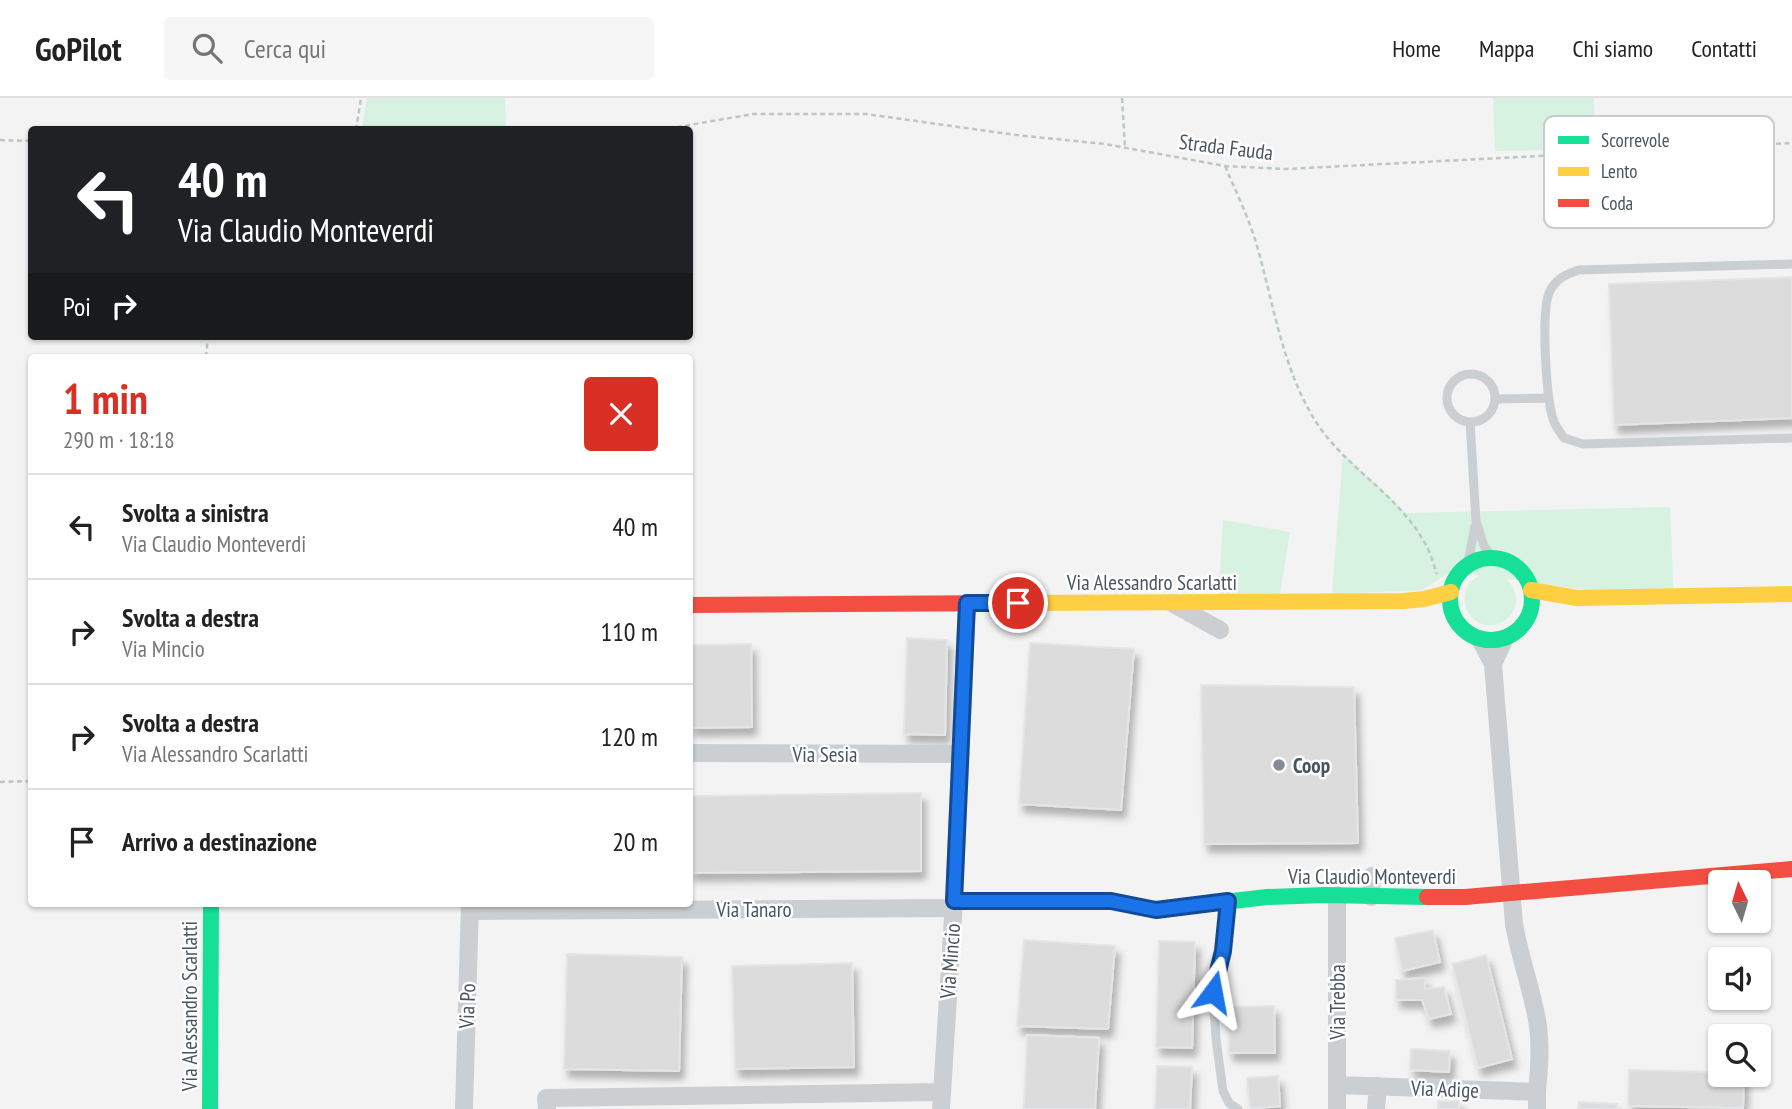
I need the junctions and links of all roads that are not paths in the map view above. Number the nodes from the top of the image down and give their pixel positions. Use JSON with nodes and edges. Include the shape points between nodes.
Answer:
{"nodes":[{"id":1,"x":1792,"y":264,"type":"edge"},
{"id":2,"x":1548,"y":398,"type":"junction"},
{"id":3,"x":1495,"y":399,"type":"junction"},
{"id":4,"x":1470,"y":422,"type":"junction"},
{"id":5,"x":1792,"y":438,"type":"edge"},
{"id":6,"x":1476,"y":521,"type":"junction"},
{"id":7,"x":1494,"y":559,"type":"junction"},
{"id":8,"x":1467,"y":567,"type":"junction"},
{"id":9,"x":1531,"y":590,"type":"junction"},
{"id":10,"x":1451,"y":592,"type":"junction"},
{"id":11,"x":1792,"y":594,"type":"edge"},
{"id":12,"x":1577,"y":598,"type":"junction"},
{"id":13,"x":1404,"y":601,"type":"junction"},
{"id":14,"x":967,"y":603,"type":"junction"},
{"id":15,"x":1172,"y":603,"type":"junction"},
{"id":16,"x":693,"y":606,"type":"edge"},
{"id":17,"x":1531,"y":611,"type":"junction"},
{"id":18,"x":1453,"y":614,"type":"junction"},
{"id":19,"x":1220,"y":630,"type":"dead end"},
{"id":20,"x":1506,"y":638,"type":"junction"},
{"id":21,"x":1480,"y":639,"type":"junction"},
{"id":22,"x":1493,"y":664,"type":"junction"},
{"id":23,"x":693,"y":753,"type":"edge"},
{"id":24,"x":961,"y":754,"type":"junction"},
{"id":25,"x":1792,"y":869,"type":"edge"},
{"id":26,"x":1372,"y":876,"type":"dead end"},
{"id":27,"x":1511,"y":892,"type":"junction"},
{"id":28,"x":1338,"y":895,"type":"junction"},
{"id":29,"x":1371,"y":897,"type":"junction"},
{"id":30,"x":1228,"y":901,"type":"junction"},
{"id":31,"x":953,"y":905,"type":"junction"},
{"id":32,"x":693,"y":906,"type":"edge"},
{"id":33,"x":211,"y":907,"type":"edge"},
{"id":34,"x":470,"y":907,"type":"edge"},
{"id":35,"x":1336,"y":1084,"type":"junction"},
{"id":36,"x":1377,"y":1086,"type":"junction"},
{"id":37,"x":941,"y":1100,"type":"edge"},
{"id":38,"x":1537,"y":1100,"type":"edge"},
{"id":39,"x":210,"y":1109,"type":"edge"},
{"id":40,"x":464,"y":1109,"type":"edge"},
{"id":41,"x":547,"y":1109,"type":"edge"},
{"id":42,"x":1238,"y":1109,"type":"edge"},
{"id":43,"x":1337,"y":1109,"type":"edge"},
{"id":44,"x":1377,"y":1109,"type":"edge"}],
"edges":[{"from":1,"to":2,"type":"lane","via":[[1565,274],[1549,293]]},
{"from":2,"to":3,"type":"lane"},
{"from":2,"to":5,"type":"lane","via":[[1553,423],[1564,438],[1583,444]]},
{"from":3,"to":4,"type":"lane","via":[[1486,417]]},
{"from":3,"to":4,"type":"lane","via":[[1492,387],[1480,376],[1466,375],[1453,383],[1447,397],[1451,411]]},
{"from":4,"to":6,"type":"lane"},
{"from":6,"to":7,"type":"lane"},
{"from":6,"to":8,"type":"lane"},
{"from":7,"to":8,"type":"street"},
{"from":7,"to":9,"type":"street","via":[[1514,565]]},
{"from":8,"to":10,"type":"street"},
{"from":9,"to":12,"type":"street"},
{"from":9,"to":17,"type":"street"},
{"from":10,"to":13,"type":"street","name":"Via Alessandro Scarlatti"},
{"from":10,"to":18,"type":"street"},
{"from":11,"to":12,"type":"street"},
{"from":12,"to":17,"type":"street"},
{"from":13,"to":15,"type":"street","name":"Via Alessandro Scarlatti"},
{"from":13,"to":18,"type":"street","name":"Via Alessandro Scarlatti"},
{"from":14,"to":15,"type":"street","name":"Via Alessandro Scarlatti"},
{"from":14,"to":16,"type":"street","name":"Via Alessandro Scarlatti"},
{"from":14,"to":24,"type":"street","name":"Via Mincio"},
{"from":15,"to":19,"type":"street"},
{"from":17,"to":20,"type":"street","via":[[1517,632]]},
{"from":18,"to":21,"type":"street","via":[[1469,634]]},
{"from":20,"to":21,"type":"street"},
{"from":20,"to":22,"type":"street"},
{"from":21,"to":22,"type":"street"},
{"from":22,"to":27,"type":"street","via":[[1493,741]]},
{"from":23,"to":24,"type":"street","name":"Via Sesia"},
{"from":24,"to":31,"type":"street","name":"Via Mincio"},
{"from":25,"to":27,"type":"street","name":"Via Claudio Monteverdi"},
{"from":26,"to":29,"type":"street"},
{"from":27,"to":29,"type":"street","name":"Via Claudio Monteverdi"},
{"from":27,"to":38,"type":"street","via":[[1520,958],[1537,1024]]},
{"from":28,"to":29,"type":"street","name":"Via Claudio Monteverdi"},
{"from":28,"to":30,"type":"street","name":"Via Claudio Monteverdi"},
{"from":28,"to":35,"type":"street","name":"Via Trebba"},
{"from":30,"to":31,"type":"street","name":"Via Claudio Monteverdi","via":[[1156,910],[1111,901]]},
{"from":30,"to":42,"type":"lane","via":[[1213,992],[1223,1091]]},
{"from":31,"to":32,"type":"street","name":"Via Tanaro"},
{"from":31,"to":37,"type":"street","name":"Via Mincio"},
{"from":33,"to":39,"type":"street","name":"Via Alessandro Scarlatti"},
{"from":34,"to":40,"type":"street","name":"Via Po"},
{"from":35,"to":36,"type":"street","name":"Via Adige"},
{"from":35,"to":43,"type":"street","name":"Via Trebba"},
{"from":36,"to":38,"type":"street","name":"Via Adige"},
{"from":36,"to":44,"type":"street"},
{"from":37,"to":41,"type":"street","via":[[547,1098]]}]}
